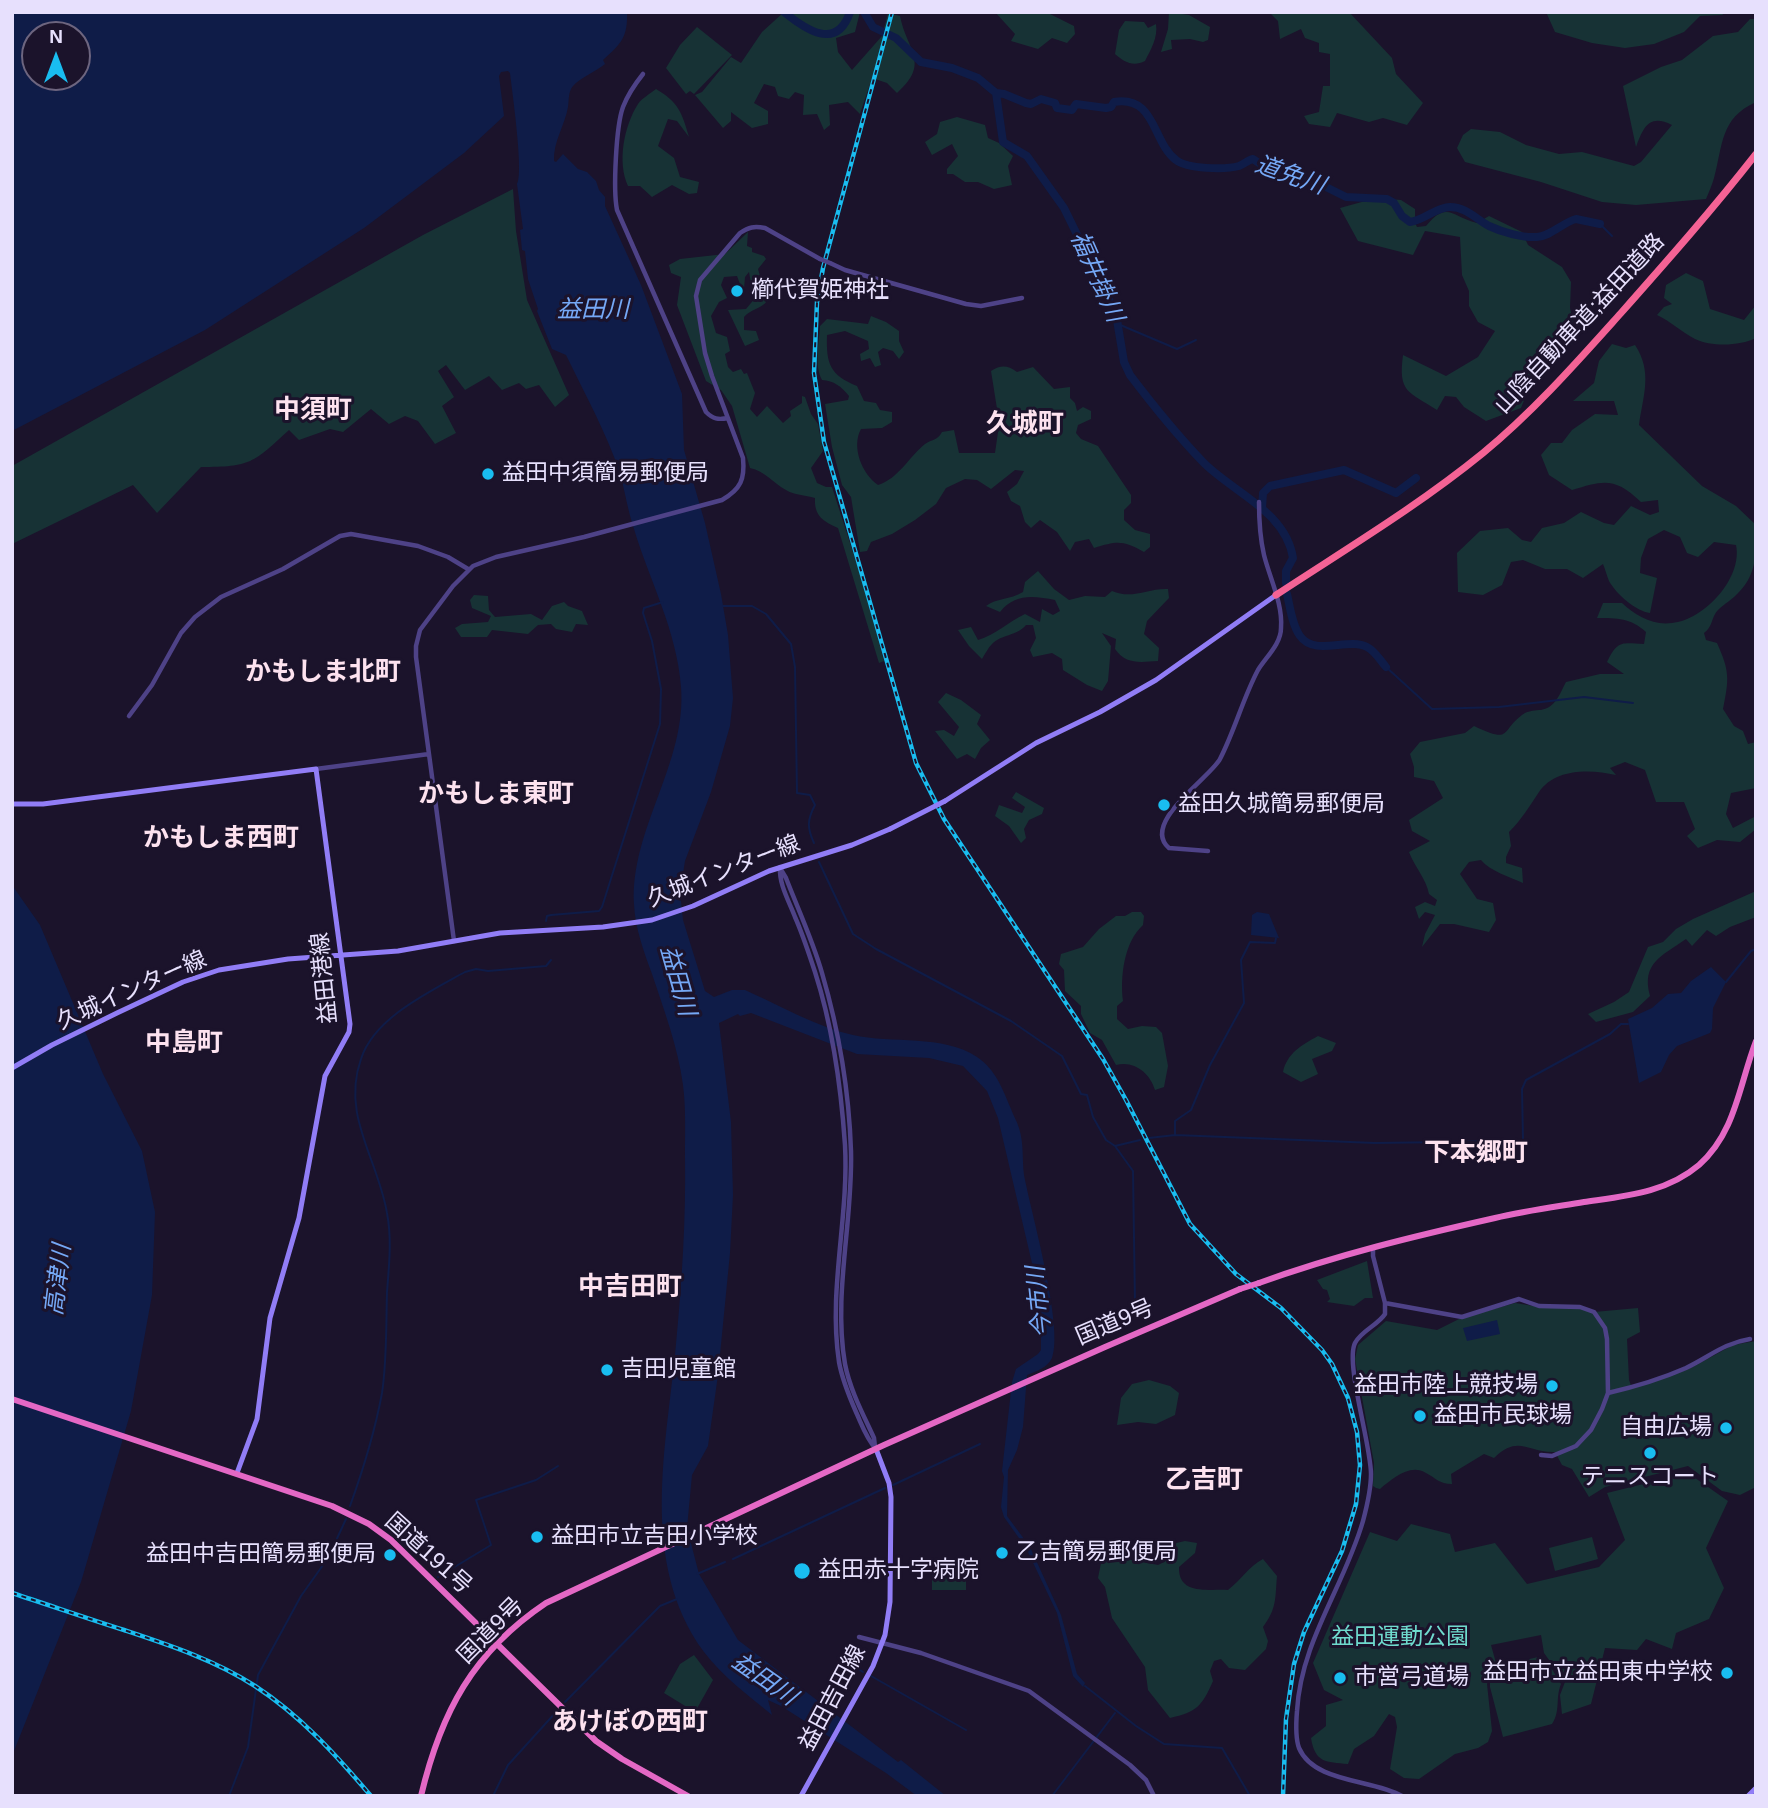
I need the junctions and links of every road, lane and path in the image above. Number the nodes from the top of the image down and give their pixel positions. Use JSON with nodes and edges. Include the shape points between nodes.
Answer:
{"nodes":[{"id":1,"x":643,"y":74,"type":"dead end"},
{"id":2,"x":1756,"y":154,"type":"edge"},
{"id":3,"x":1022,"y":299,"type":"dead end"},
{"id":4,"x":728,"y":418,"type":"junction"},
{"id":5,"x":1259,"y":502,"type":"dead end"},
{"id":6,"x":468,"y":569,"type":"junction"},
{"id":7,"x":1276,"y":595,"type":"junction"},
{"id":8,"x":129,"y":716,"type":"dead end"},
{"id":9,"x":429,"y":754,"type":"junction"},
{"id":10,"x":316,"y":769,"type":"junction"},
{"id":11,"x":12,"y":804,"type":"edge"},
{"id":12,"x":1208,"y":851,"type":"dead end"},
{"id":13,"x":780,"y":867,"type":"junction"},
{"id":14,"x":454,"y":941,"type":"junction"},
{"id":15,"x":341,"y":956,"type":"junction"},
{"id":16,"x":1756,"y":1041,"type":"edge"},
{"id":17,"x":12,"y":1068,"type":"edge"},
{"id":18,"x":1373,"y":1248,"type":"junction"},
{"id":19,"x":1385,"y":1303,"type":"junction"},
{"id":20,"x":1750,"y":1339,"type":"dead end"},
{"id":21,"x":1608,"y":1393,"type":"junction"},
{"id":22,"x":12,"y":1399,"type":"edge"},
{"id":23,"x":876,"y":1449,"type":"junction"},
{"id":24,"x":1541,"y":1455,"type":"dead end"},
{"id":25,"x":237,"y":1474,"type":"junction"},
{"id":26,"x":859,"y":1637,"type":"dead end"},
{"id":27,"x":497,"y":1643,"type":"junction"},
{"id":28,"x":882,"y":1643,"type":"junction"},
{"id":29,"x":1756,"y":1788,"type":"edge"},
{"id":30,"x":421,"y":1796,"type":"edge"},
{"id":31,"x":688,"y":1796,"type":"edge"},
{"id":32,"x":801,"y":1796,"type":"edge"},
{"id":33,"x":1154,"y":1796,"type":"edge"},
{"id":34,"x":1402,"y":1796,"type":"edge"},
{"id":35,"x":1748,"y":1796,"type":"edge"}],
"edges":[{"from":1,"to":4,"type":"street","via":[[632,87],[620,120],[617,210],[706,412],[719,420]]},
{"from":2,"to":7,"type":"highway","name":"山陰自動車道;益田道路","via":[[1538,404],[1447,480]]},
{"from":3,"to":4,"type":"street","bridge":true,"via":[[974,305],[845,270],[765,228],[747,228],[700,280],[696,296],[705,353]]},
{"from":4,"to":6,"type":"street","via":[[745,473],[736,492],[722,500],[496,557]]},
{"from":5,"to":7,"type":"street","via":[[1262,546]]},
{"from":6,"to":8,"type":"street","via":[[418,546],[340,536],[221,597],[195,617]]},
{"from":6,"to":9,"type":"street","via":[[427,619],[416,646]]},
{"from":7,"to":12,"type":"street","via":[[1282,627],[1278,640],[1258,671],[1220,759],[1170,811],[1164,828],[1169,848]]},
{"from":7,"to":13,"type":"main road","name":"久城インター線","bridge":true,"via":[[1156,680],[1036,743],[945,802],[852,845]]},
{"from":9,"to":10,"type":"street"},
{"from":9,"to":14,"type":"street"},
{"from":10,"to":11,"type":"main road","via":[[43,804]]},
{"from":10,"to":15,"type":"main road","name":"益田港線"},
{"from":13,"to":14,"type":"main road","name":"久城インター線","via":[[652,920]]},
{"from":13,"to":23,"type":"street","via":[[818,962],[847,1097],[852,1183],[843,1344],[849,1380]]},
{"from":14,"to":15,"type":"main road","name":"久城インター線"},
{"from":15,"to":17,"type":"main road","name":"久城インター線","via":[[219,970],[183,982]]},
{"from":15,"to":25,"type":"main road","name":"益田港線","via":[[349,1032],[325,1076],[299,1218],[270,1318],[257,1419]]},
{"from":16,"to":18,"type":"highway","name":"国道9号","via":[[1733,1117],[1721,1139],[1699,1165],[1675,1181],[1644,1193],[1498,1217]]},
{"from":18,"to":19,"type":"street"},
{"from":18,"to":23,"type":"highway","name":"国道9号","bridge":true,"via":[[1240,1289]]},
{"from":19,"to":21,"type":"street","via":[[1462,1317],[1519,1299],[1539,1306],[1587,1309],[1605,1328]]},
{"from":19,"to":34,"type":"street","via":[[1385,1314],[1358,1338],[1352,1357],[1370,1457],[1368,1503],[1306,1656],[1296,1721],[1301,1752],[1321,1771]]},
{"from":20,"to":21,"type":"street","via":[[1733,1341],[1665,1376]]},
{"from":21,"to":24,"type":"street","via":[[1591,1430],[1576,1446],[1560,1454]]},
{"from":22,"to":25,"type":"highway","name":"国道191号"},
{"from":23,"to":27,"type":"highway","name":"国道9号","via":[[546,1603]]},
{"from":23,"to":28,"type":"main road","name":"益田吉田線","via":[[891,1497],[890,1602]]},
{"from":25,"to":27,"type":"highway","name":"国道191号","via":[[332,1506],[369,1524]]},
{"from":26,"to":28,"type":"street"},
{"from":27,"to":30,"type":"highway","name":"国道9号","via":[[457,1694],[441,1727]]},
{"from":27,"to":31,"type":"highway","name":"国道191号","via":[[596,1741]]},
{"from":28,"to":32,"type":"main road","name":"益田吉田線"},
{"from":28,"to":33,"type":"street","via":[[1029,1691],[1130,1765]]},
{"from":29,"to":35,"type":"main road"}]}
